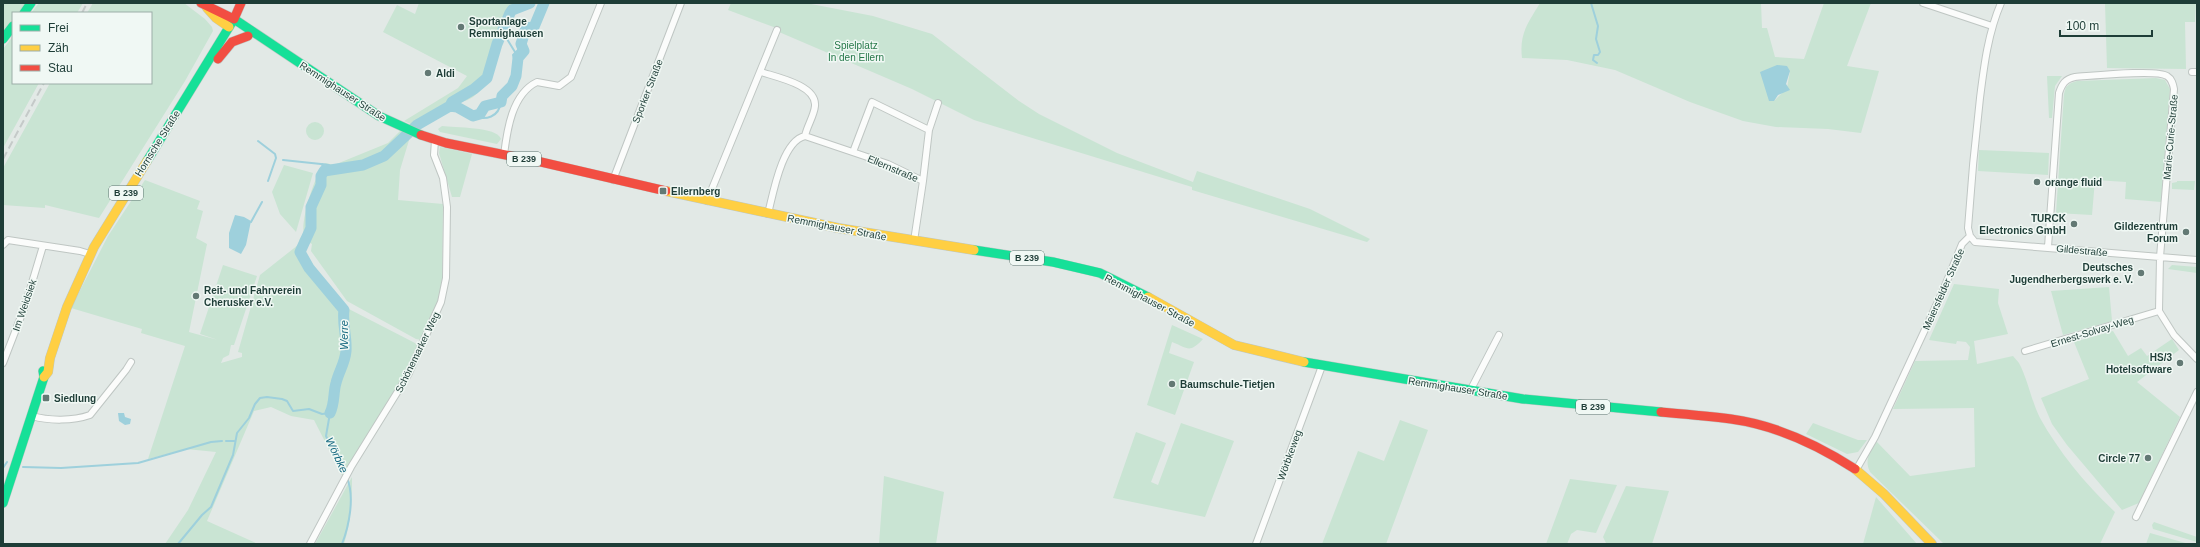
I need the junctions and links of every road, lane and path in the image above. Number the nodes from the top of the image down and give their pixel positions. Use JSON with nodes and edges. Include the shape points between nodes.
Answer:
{"nodes":[{"id":1,"x":32,"y":3,"type":"edge"},
{"id":2,"x":241,"y":3,"type":"edge"},
{"id":3,"x":601,"y":3,"type":"edge"},
{"id":4,"x":680,"y":3,"type":"edge"},
{"id":5,"x":1923,"y":3,"type":"edge"},
{"id":6,"x":2001,"y":3,"type":"edge"},
{"id":7,"x":203,"y":4,"type":"edge"},
{"id":8,"x":25,"y":12,"type":"edge"},
{"id":9,"x":230,"y":26,"type":"junction"},
{"id":10,"x":1992,"y":26,"type":"junction"},
{"id":11,"x":12,"y":27,"type":"edge"},
{"id":12,"x":777,"y":30,"type":"dead end"},
{"id":13,"x":248,"y":36,"type":"junction"},
{"id":14,"x":262,"y":38,"type":"junction"},
{"id":15,"x":3,"y":39,"type":"edge"},
{"id":16,"x":761,"y":72,"type":"junction"},
{"id":17,"x":197,"y":78,"type":"junction"},
{"id":18,"x":938,"y":103,"type":"dead end"},
{"id":19,"x":929,"y":130,"type":"junction"},
{"id":20,"x":805,"y":136,"type":"junction"},
{"id":21,"x":435,"y":140,"type":"junction"},
{"id":22,"x":853,"y":152,"type":"junction"},
{"id":23,"x":504,"y":155,"type":"junction"},
{"id":24,"x":613,"y":180,"type":"junction"},
{"id":25,"x":923,"y":181,"type":"junction"},
{"id":26,"x":707,"y":201,"type":"junction"},
{"id":27,"x":768,"y":214,"type":"junction"},
{"id":28,"x":1970,"y":236,"type":"junction"},
{"id":29,"x":914,"y":241,"type":"junction"},
{"id":30,"x":3,"y":245,"type":"edge"},
{"id":31,"x":43,"y":246,"type":"junction"},
{"id":32,"x":2048,"y":247,"type":"junction"},
{"id":33,"x":90,"y":254,"type":"junction"},
{"id":34,"x":2160,"y":257,"type":"junction"},
{"id":35,"x":2197,"y":260,"type":"edge"},
{"id":36,"x":2159,"y":311,"type":"junction"},
{"id":37,"x":1499,"y":335,"type":"dead end"},
{"id":38,"x":2025,"y":351,"type":"dead end"},
{"id":39,"x":2197,"y":360,"type":"edge"},
{"id":40,"x":130,"y":362,"type":"dead end"},
{"id":41,"x":3,"y":363,"type":"edge"},
{"id":42,"x":1322,"y":366,"type":"junction"},
{"id":43,"x":1470,"y":391,"type":"junction"},
{"id":44,"x":2197,"y":392,"type":"edge"},
{"id":45,"x":32,"y":416,"type":"junction"},
{"id":46,"x":1856,"y":470,"type":"junction"},
{"id":47,"x":3,"y":503,"type":"edge"},
{"id":48,"x":2136,"y":517,"type":"dead end"},
{"id":49,"x":310,"y":544,"type":"edge"},
{"id":50,"x":1256,"y":544,"type":"edge"},
{"id":51,"x":1932,"y":544,"type":"edge"}],
"edges":[{"from":1,"to":8,"type":"main road"},
{"from":2,"to":9,"type":"main road","name":"Hornsche Straße"},
{"from":3,"to":23,"type":"street","via":[[571,77],[560,86],[537,82],[517,101]]},
{"from":4,"to":24,"type":"street","name":"Sporker Straße"},
{"from":5,"to":10,"type":"street"},
{"from":6,"to":10,"type":"street"},
{"from":7,"to":9,"type":"main road"},
{"from":9,"to":13,"type":"main road","name":"Remmighauser Straße","number":"B 239"},
{"from":9,"to":14,"type":"main road","name":"Remmighauser Straße","number":"B 239"},
{"from":9,"to":17,"type":"main road","name":"Hornsche Straße","number":"B 239"},
{"from":10,"to":28,"type":"street","via":[[1972,159],[1968,228]]},
{"from":11,"to":15,"type":"main road"},
{"from":12,"to":16,"type":"street"},
{"from":13,"to":14,"type":"main road","name":"Remmighauser Straße","number":"B 239"},
{"from":13,"to":17,"type":"main road","via":[[227,46],[214,64]]},
{"from":14,"to":21,"type":"main road","name":"Remmighauser Straße","number":"B 239","via":[[360,105],[404,128]]},
{"from":16,"to":20,"type":"street","via":[[799,85],[811,95],[814,106]]},
{"from":16,"to":26,"type":"street"},
{"from":17,"to":33,"type":"main road","name":"Hornsche Straße","number":"B 239"},
{"from":18,"to":19,"type":"street"},
{"from":19,"to":22,"type":"street","via":[[872,102]]},
{"from":19,"to":25,"type":"street"},
{"from":20,"to":22,"type":"street","name":"Ellernstraße"},
{"from":20,"to":27,"type":"street","via":[[796,139],[779,170]]},
{"from":21,"to":23,"type":"main road","name":"Remmighauser Straße","number":"B 239"},
{"from":21,"to":49,"type":"street","name":"Schönemarker Weg","via":[[434,155],[443,178],[446,198],[446,278],[443,292],[431,326],[408,375],[342,484]]},
{"from":22,"to":25,"type":"street","name":"Ellernstraße","via":[[888,164]]},
{"from":23,"to":24,"type":"main road","name":"Remmighauser Straße","number":"B 239"},
{"from":24,"to":26,"type":"main road","name":"Remmighauser Straße","number":"B 239"},
{"from":25,"to":29,"type":"street","name":"Ellernstraße"},
{"from":26,"to":27,"type":"main road","name":"Remmighauser Straße","number":"B 239"},
{"from":27,"to":29,"type":"main road","name":"Remmighauser Straße","number":"B 239"},
{"from":28,"to":32,"type":"street","name":"Gildestraße","via":[[1976,242]]},
{"from":28,"to":46,"type":"street","name":"Meiersfelder Straße","via":[[1962,244],[1875,437]]},
{"from":29,"to":42,"type":"main road","name":"Remmighauser Straße","number":"B 239","via":[[1053,262],[1100,273],[1234,344],[1273,356]]},
{"from":30,"to":31,"type":"street","via":[[8,240]]},
{"from":31,"to":33,"type":"street"},
{"from":31,"to":41,"type":"street","name":"Im Weidsiek","via":[[25,306]]},
{"from":32,"to":34,"type":"street","name":"Gildestraße"},
{"from":32,"to":34,"type":"street","name":"Marie-Curie-Straße","via":[[2061,85],[2068,78],[2075,77],[2153,73],[2168,76],[2173,82],[2174,89]]},
{"from":33,"to":45,"type":"main road","name":"Hornsche Straße","number":"B 239","via":[[67,307],[50,358],[45,363],[44,377]]},
{"from":34,"to":35,"type":"street","name":"Gildestraße"},
{"from":34,"to":36,"type":"street"},
{"from":36,"to":38,"type":"street","name":"Ernest-Solvay-Weg"},
{"from":36,"to":39,"type":"street","via":[[2174,335]]},
{"from":37,"to":43,"type":"street"},
{"from":40,"to":45,"type":"street","via":[[90,415],[83,418],[44,419]]},
{"from":42,"to":43,"type":"main road","name":"Remmighauser Straße","number":"B 239"},
{"from":42,"to":50,"type":"street","name":"Wörbkeweg"},
{"from":43,"to":46,"type":"main road","name":"Remmighauser Straße","number":"B 239","via":[[1578,406],[1740,420],[1781,431],[1833,455]]},
{"from":44,"to":48,"type":"street"},
{"from":45,"to":47,"type":"main road","name":"Hornsche Straße","number":"B 239"},
{"from":46,"to":51,"type":"main road","name":"Remmighauser Straße","number":"B 239","via":[[1884,494]]}]}
